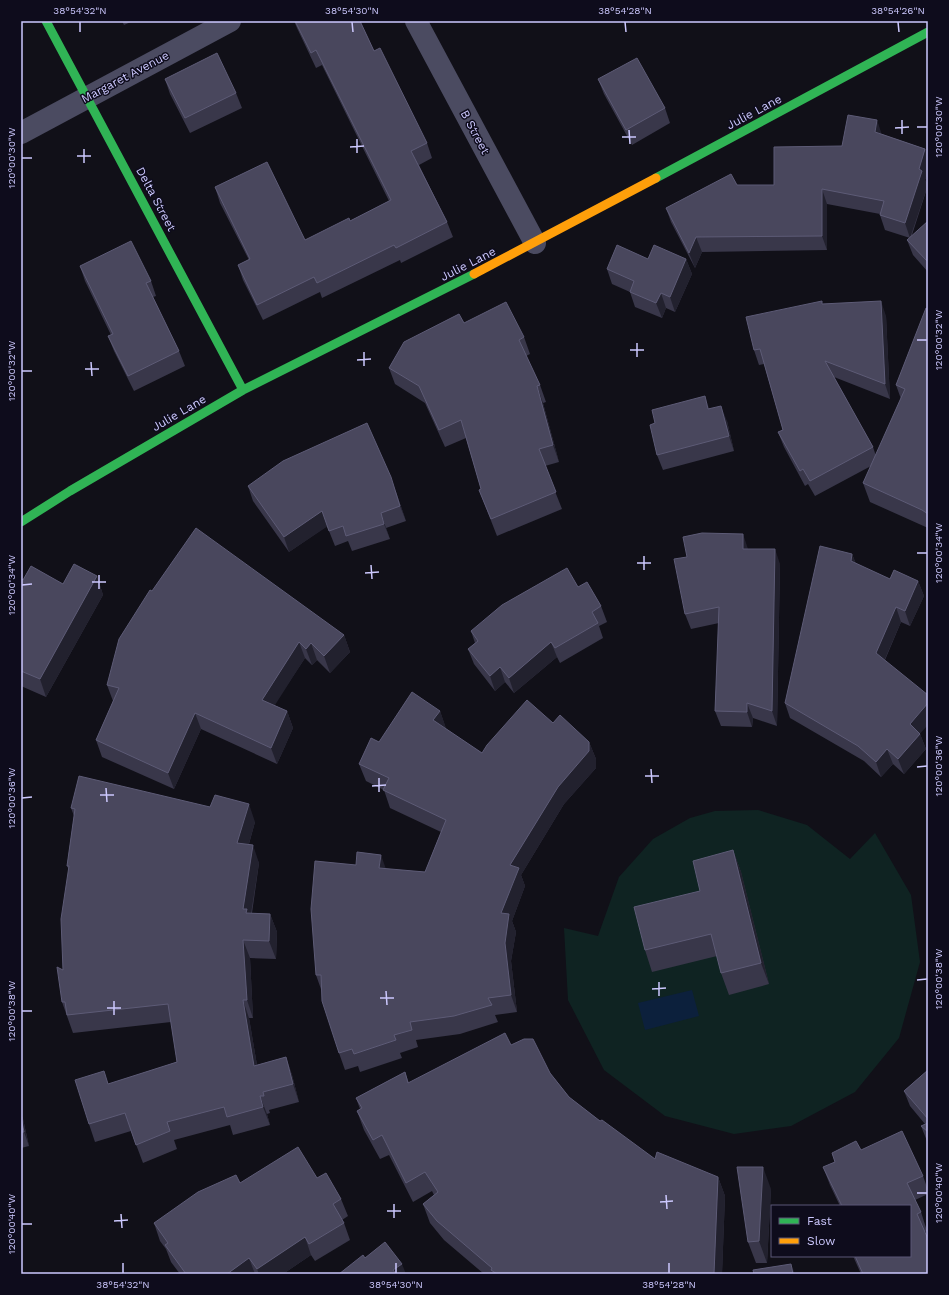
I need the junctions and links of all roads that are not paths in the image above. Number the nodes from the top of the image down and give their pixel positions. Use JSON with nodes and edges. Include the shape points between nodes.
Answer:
{"nodes":[{"id":1,"x":46,"y":21,"type":"edge"},
{"id":2,"x":230,"y":21,"type":"edge"},
{"id":3,"x":416,"y":21,"type":"edge"},
{"id":4,"x":928,"y":32,"type":"edge"},
{"id":5,"x":88,"y":97,"type":"junction"},
{"id":6,"x":21,"y":133,"type":"edge"},
{"id":7,"x":535,"y":243,"type":"junction"},
{"id":8,"x":243,"y":390,"type":"junction"},
{"id":9,"x":21,"y":522,"type":"edge"}],
"edges":[{"from":1,"to":5,"type":"street","name":"Delta Street"},
{"from":2,"to":5,"type":"street","name":"Margaret Avenue"},
{"from":3,"to":7,"type":"street","name":"B Street"},
{"from":4,"to":7,"type":"street","name":"Julie Lane"},
{"from":5,"to":6,"type":"street","name":"Margaret Avenue"},
{"from":5,"to":8,"type":"street","name":"Delta Street"},
{"from":7,"to":8,"type":"street","name":"Julie Lane"},
{"from":8,"to":9,"type":"street","name":"Julie Lane"}]}
